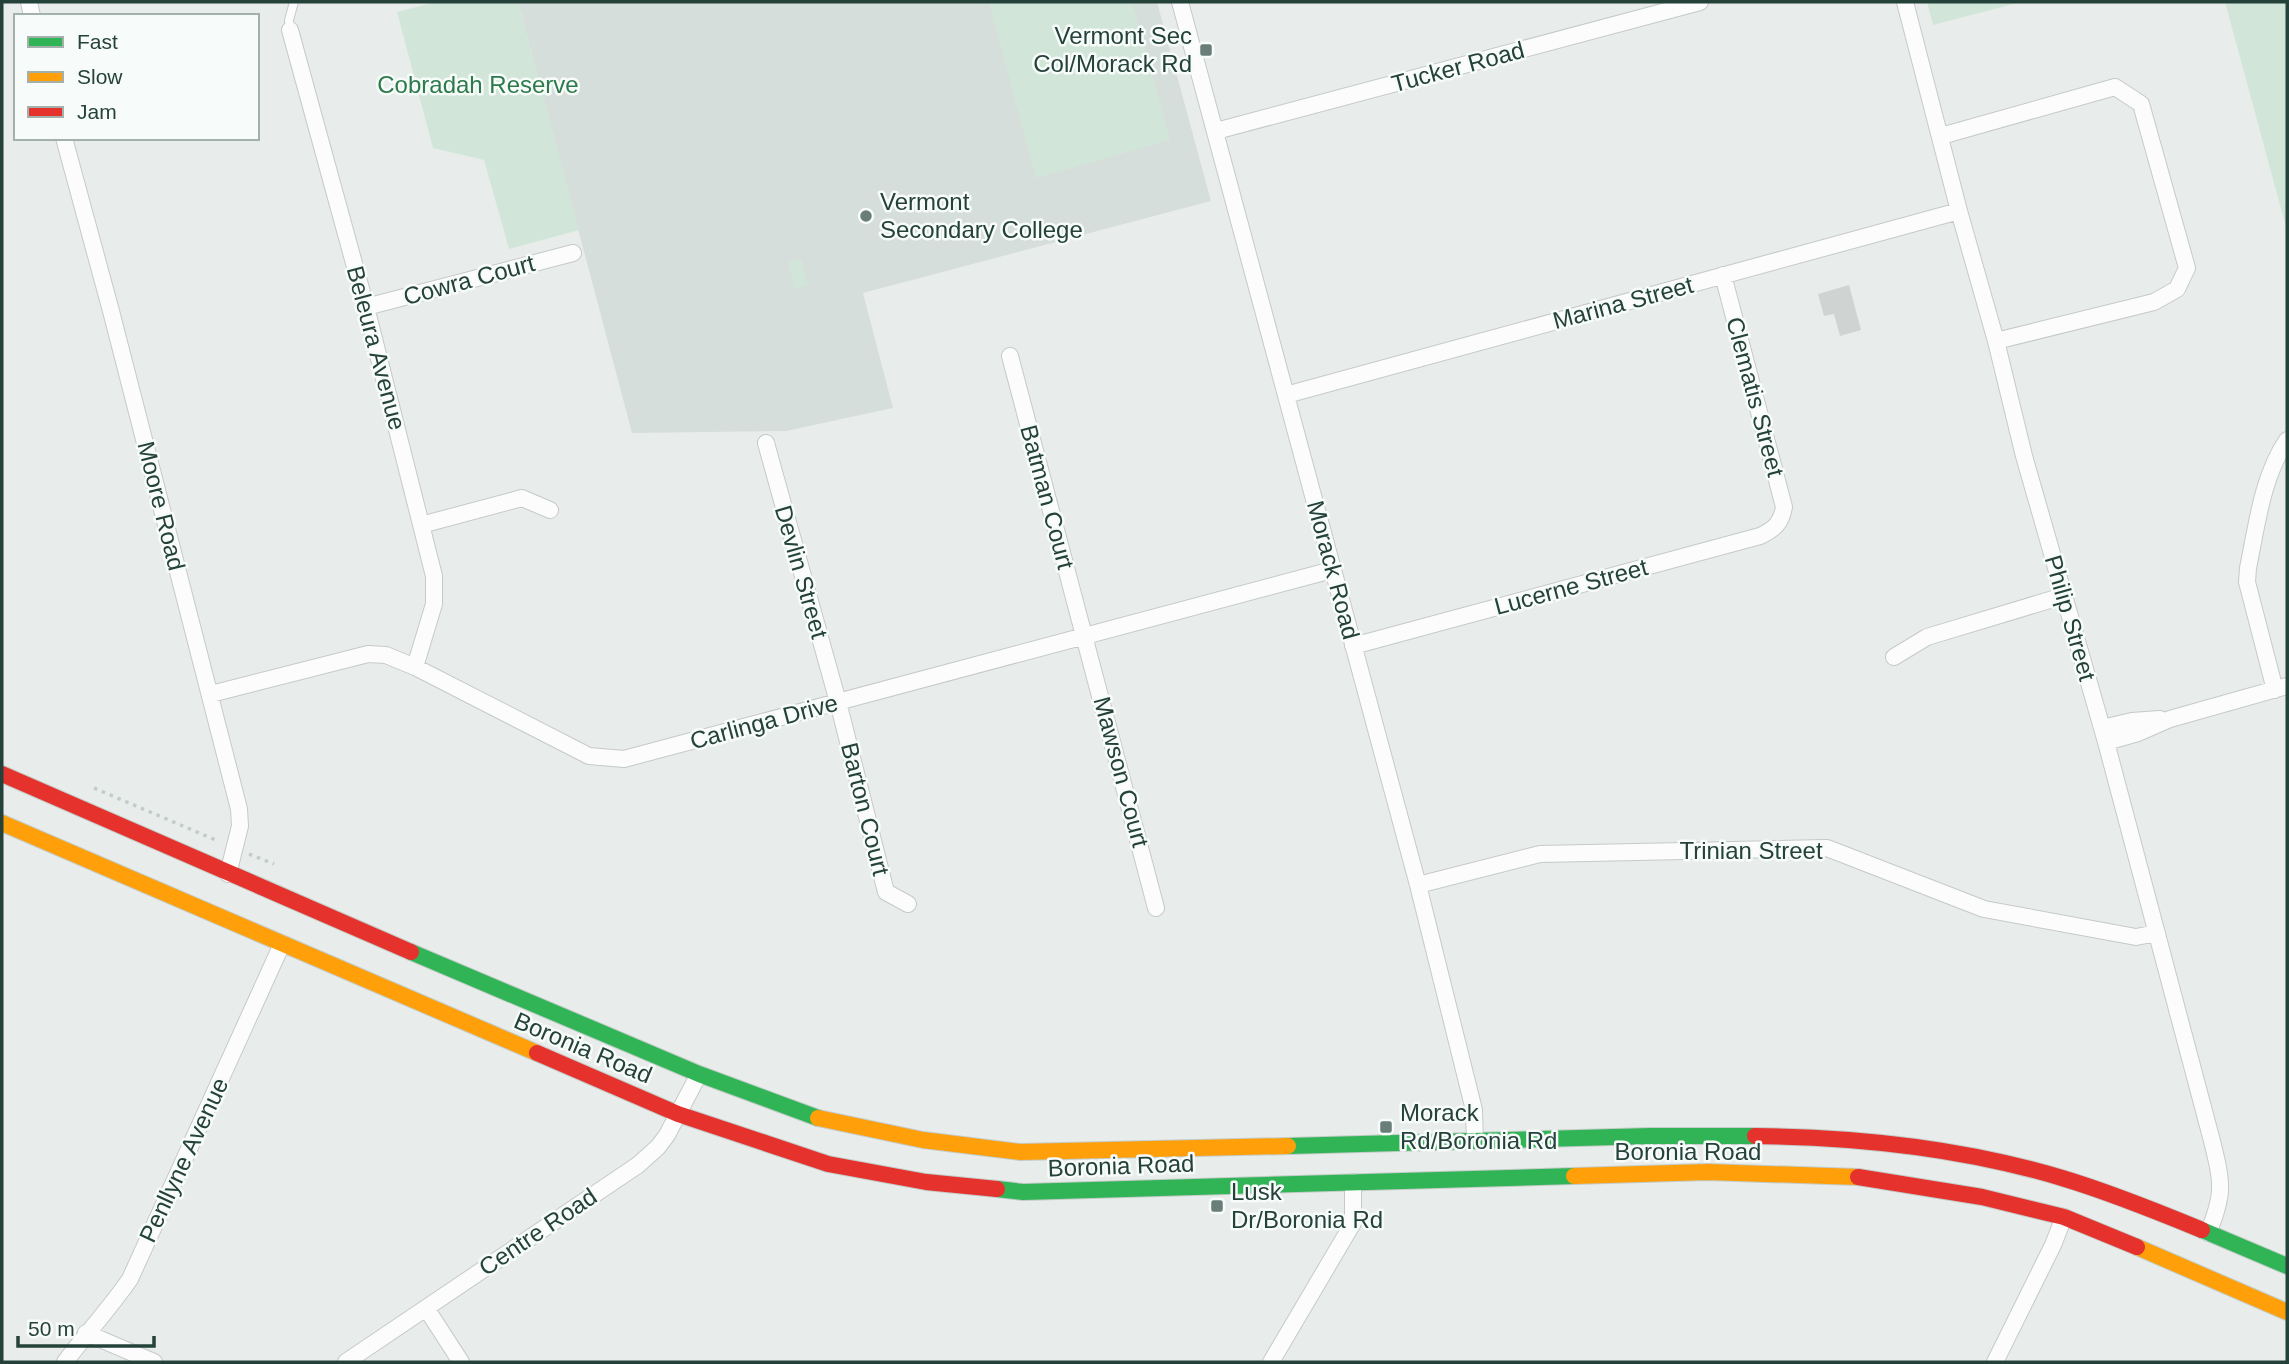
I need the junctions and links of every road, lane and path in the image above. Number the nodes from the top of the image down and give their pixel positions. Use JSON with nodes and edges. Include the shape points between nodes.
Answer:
{"nodes":[{"id":1,"x":294,"y":2,"type":"edge"},
{"id":2,"x":1180,"y":2,"type":"edge"},
{"id":3,"x":1700,"y":2,"type":"edge"},
{"id":4,"x":1905,"y":2,"type":"edge"},
{"id":5,"x":290,"y":30,"type":"joint"},
{"id":6,"x":1216,"y":131,"type":"junction"},
{"id":7,"x":1941,"y":136,"type":"junction"},
{"id":8,"x":65,"y":140,"type":"edge"},
{"id":9,"x":1959,"y":211,"type":"junction"},
{"id":10,"x":573,"y":253,"type":"dead end"},
{"id":11,"x":1723,"y":275,"type":"junction"},
{"id":12,"x":366,"y":307,"type":"junction"},
{"id":13,"x":1996,"y":341,"type":"junction"},
{"id":14,"x":1010,"y":356,"type":"dead end"},
{"id":15,"x":1286,"y":396,"type":"junction"},
{"id":16,"x":2287,"y":440,"type":"edge"},
{"id":17,"x":766,"y":443,"type":"dead end"},
{"id":18,"x":550,"y":510,"type":"dead end"},
{"id":19,"x":1782,"y":518,"type":"joint"},
{"id":20,"x":421,"y":525,"type":"junction"},
{"id":21,"x":1332,"y":570,"type":"junction"},
{"id":22,"x":2063,"y":596,"type":"junction"},
{"id":23,"x":1085,"y":637,"type":"junction"},
{"id":24,"x":1353,"y":646,"type":"junction"},
{"id":25,"x":1894,"y":657,"type":"dead end"},
{"id":26,"x":415,"y":667,"type":"junction"},
{"id":27,"x":2281,"y":688,"type":"edge"},
{"id":28,"x":211,"y":694,"type":"junction"},
{"id":29,"x":838,"y":702,"type":"junction"},
{"id":30,"x":2104,"y":735,"type":"junction"},
{"id":31,"x":2,"y":774,"type":"edge"},
{"id":32,"x":91,"y":787,"type":"dead end"},
{"id":33,"x":2,"y":823,"type":"edge"},
{"id":34,"x":218,"y":841,"type":"dead end"},
{"id":35,"x":247,"y":853,"type":"dead end"},
{"id":36,"x":274,"y":864,"type":"dead end"},
{"id":37,"x":228,"y":874,"type":"junction"},
{"id":38,"x":1418,"y":885,"type":"junction"},
{"id":39,"x":908,"y":904,"type":"dead end"},
{"id":40,"x":1156,"y":908,"type":"dead end"},
{"id":41,"x":2157,"y":933,"type":"junction"},
{"id":42,"x":282,"y":944,"type":"junction"},
{"id":43,"x":699,"y":1074,"type":"junction"},
{"id":44,"x":678,"y":1114,"type":"junction"},
{"id":45,"x":1474,"y":1161,"type":"junction"},
{"id":46,"x":1352,"y":1163,"type":"junction"},
{"id":47,"x":2064,"y":1217,"type":"junction"},
{"id":48,"x":2199,"y":1251,"type":"junction"},
{"id":49,"x":2287,"y":1266,"type":"edge"},
{"id":50,"x":426,"y":1308,"type":"junction"},
{"id":51,"x":2287,"y":1312,"type":"edge"},
{"id":52,"x":86,"y":1333,"type":"junction"},
{"id":53,"x":65,"y":1362,"type":"edge"},
{"id":54,"x":154,"y":1362,"type":"edge"},
{"id":55,"x":346,"y":1362,"type":"edge"},
{"id":56,"x":461,"y":1362,"type":"edge"},
{"id":57,"x":1271,"y":1362,"type":"edge"},
{"id":58,"x":1995,"y":1362,"type":"edge"}],
"edges":[{"from":1,"to":5,"type":"lane"},
{"from":2,"to":6,"type":"street","name":"Morack Road"},
{"from":3,"to":6,"type":"street","name":"Tucker Road"},
{"from":4,"to":7,"type":"street","name":"Philip Street"},
{"from":5,"to":12,"type":"street","name":"Beleura Avenue"},
{"from":6,"to":15,"type":"street","name":"Morack Road"},
{"from":7,"to":9,"type":"street","name":"Philip Street"},
{"from":7,"to":13,"type":"street","via":[[2115,87],[2141,103],[2187,268],[2177,289],[2154,302]]},
{"from":8,"to":28,"type":"street","name":"Moore Road"},
{"from":9,"to":11,"type":"street","name":"Marina Street"},
{"from":9,"to":13,"type":"street","name":"Philip Street"},
{"from":10,"to":12,"type":"street","name":"Cowra Court"},
{"from":11,"to":15,"type":"street","name":"Marina Street"},
{"from":11,"to":19,"type":"street","name":"Clematis Street","via":[[1784,507]]},
{"from":12,"to":20,"type":"street","name":"Beleura Avenue"},
{"from":13,"to":22,"type":"street","name":"Philip Street"},
{"from":14,"to":23,"type":"street","name":"Batman Court"},
{"from":15,"to":21,"type":"street","name":"Morack Road"},
{"from":16,"to":27,"type":"street","via":[[2269,474],[2247,582]]},
{"from":17,"to":29,"type":"street","name":"Devlin Street"},
{"from":18,"to":20,"type":"street","via":[[522,498]]},
{"from":19,"to":24,"type":"street","name":"Lucerne Street","via":[[1775,529],[1760,536]]},
{"from":20,"to":26,"type":"street","name":"Beleura Avenue","via":[[434,576],[434,604]]},
{"from":21,"to":23,"type":"street","name":"Carlinga Drive"},
{"from":21,"to":24,"type":"street","name":"Morack Road"},
{"from":22,"to":25,"type":"street","via":[[1927,636]]},
{"from":22,"to":30,"type":"street","name":"Philip Street"},
{"from":23,"to":29,"type":"street","name":"Carlinga Drive"},
{"from":23,"to":40,"type":"street","name":"Mawson Court"},
{"from":24,"to":38,"type":"street","name":"Morack Road"},
{"from":26,"to":28,"type":"street","name":"Carlinga Drive","via":[[386,655],[368,654]]},
{"from":26,"to":29,"type":"street","name":"Carlinga Drive","via":[[589,756],[624,759]]},
{"from":27,"to":30,"type":"street","via":[[2170,719],[2138,733]]},
{"from":28,"to":37,"type":"street","name":"Moore Road","via":[[239,808],[240,826]]},
{"from":29,"to":39,"type":"street","name":"Barton Court","via":[[886,892]]},
{"from":30,"to":41,"type":"street","name":"Philip Street"},
{"from":31,"to":37,"type":"main road","name":"Boronia Road"},
{"from":32,"to":34,"type":"path"},
{"from":33,"to":42,"type":"main road","name":"Boronia Road"},
{"from":35,"to":36,"type":"path"},
{"from":37,"to":43,"type":"main road","name":"Boronia Road"},
{"from":38,"to":41,"type":"street","name":"Trinian Street","via":[[1540,854],[1828,848],[1984,909],[2136,937]]},
{"from":38,"to":45,"type":"street","name":"Morack Road","via":[[1474,1110]]},
{"from":41,"to":48,"type":"street","name":"Philip Street","via":[[2221,1179],[2218,1207]]},
{"from":42,"to":44,"type":"main road","name":"Boronia Road"},
{"from":42,"to":52,"type":"street","name":"Penllyne Avenue","via":[[130,1279]]},
{"from":43,"to":44,"type":"street","name":"Centre Road"},
{"from":43,"to":46,"type":"main road","name":"Boronia Road","via":[[824,1120],[923,1140],[1020,1152]]},
{"from":44,"to":46,"type":"main road","name":"Boronia Road","via":[[828,1164],[926,1182],[1023,1192]]},
{"from":44,"to":50,"type":"street","name":"Centre Road","via":[[658,1147],[638,1165]]},
{"from":45,"to":46,"type":"main road","name":"Boronia Road"},
{"from":45,"to":46,"type":"main road","name":"Boronia Road"},
{"from":45,"to":47,"type":"main road","name":"Boronia Road","via":[[1865,1177]]},
{"from":45,"to":48,"type":"main road","name":"Boronia Road","via":[[1728,1134],[1859,1139],[2026,1168],[2090,1186]]},
{"from":46,"to":57,"type":"street","via":[[1353,1223]]},
{"from":47,"to":48,"type":"main road","name":"Boronia Road"},
{"from":47,"to":58,"type":"street"},
{"from":48,"to":49,"type":"main road","name":"Boronia Road"},
{"from":48,"to":51,"type":"main road","name":"Boronia Road"},
{"from":50,"to":55,"type":"street","name":"Centre Road"},
{"from":50,"to":56,"type":"street"},
{"from":52,"to":53,"type":"street","name":"Penllyne Avenue"},
{"from":52,"to":54,"type":"street"}]}
